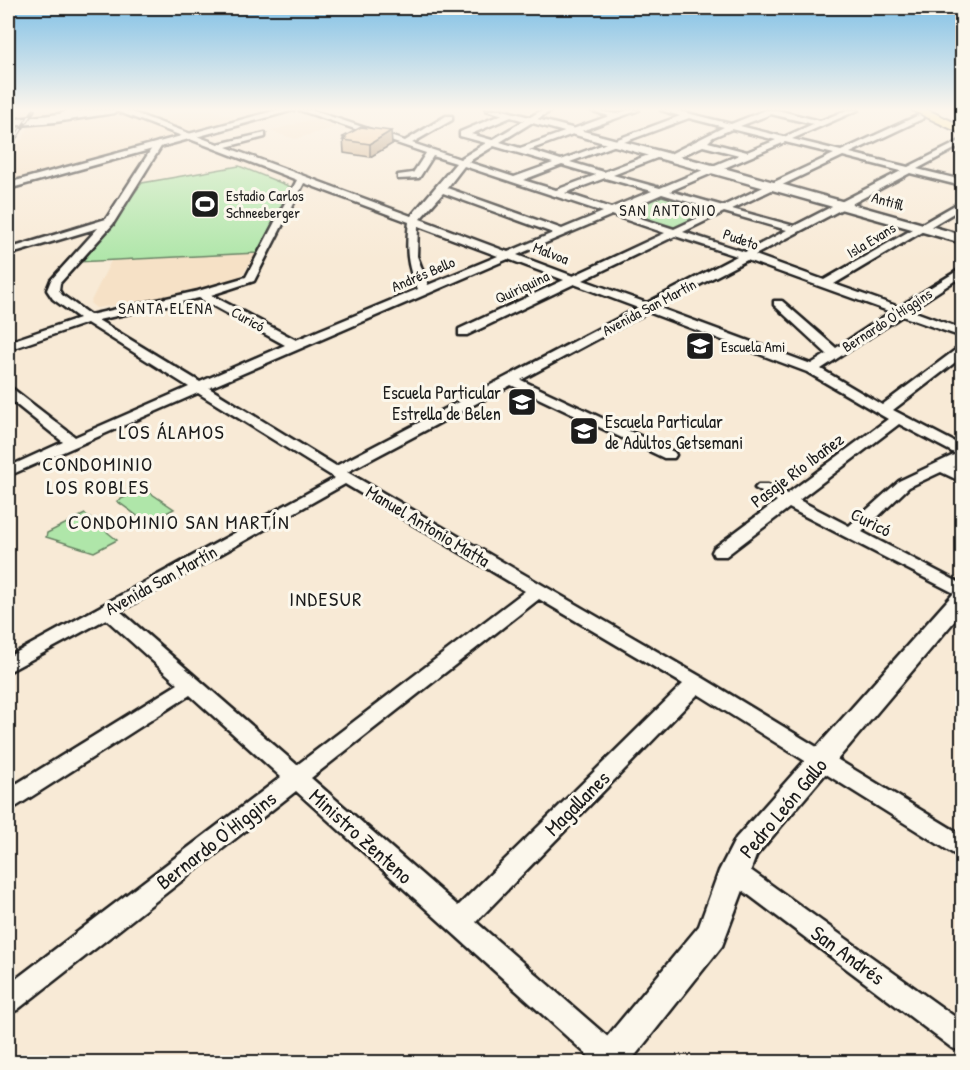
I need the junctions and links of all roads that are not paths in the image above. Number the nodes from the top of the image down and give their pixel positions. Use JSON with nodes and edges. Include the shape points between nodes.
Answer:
{"nodes":[{"id":1,"x":106,"y":160,"type":"edge"},
{"id":2,"x":149,"y":160,"type":"edge"},
{"id":3,"x":252,"y":160,"type":"edge"},
{"id":4,"x":426,"y":160,"type":"edge"},
{"id":5,"x":460,"y":160,"type":"edge"},
{"id":6,"x":555,"y":160,"type":"edge"},
{"id":7,"x":568,"y":160,"type":"edge"},
{"id":8,"x":643,"y":160,"type":"edge"},
{"id":9,"x":682,"y":160,"type":"edge"},
{"id":10,"x":737,"y":160,"type":"edge"},
{"id":11,"x":829,"y":160,"type":"edge"},
{"id":12,"x":867,"y":160,"type":"edge"},
{"id":13,"x":928,"y":160,"type":"edge"},
{"id":14,"x":463,"y":161,"type":"junction"},
{"id":15,"x":562,"y":162,"type":"junction"},
{"id":16,"x":716,"y":169,"type":"junction"},
{"id":17,"x":909,"y":170,"type":"junction"},
{"id":18,"x":604,"y":175,"type":"junction"},
{"id":19,"x":401,"y":177,"type":"dead end"},
{"id":20,"x":302,"y":178,"type":"junction"},
{"id":21,"x":516,"y":179,"type":"junction"},
{"id":22,"x":963,"y":183,"type":"edge"},
{"id":23,"x":8,"y":186,"type":"edge"},
{"id":24,"x":774,"y":186,"type":"junction"},
{"id":25,"x":441,"y":189,"type":"junction"},
{"id":26,"x":662,"y":192,"type":"junction"},
{"id":27,"x":557,"y":193,"type":"junction"},
{"id":28,"x":963,"y":204,"type":"edge"},
{"id":29,"x":843,"y":205,"type":"junction"},
{"id":30,"x":724,"y":209,"type":"junction"},
{"id":31,"x":614,"y":212,"type":"junction"},
{"id":32,"x":414,"y":219,"type":"junction"},
{"id":33,"x":109,"y":222,"type":"junction"},
{"id":34,"x":922,"y":227,"type":"junction"},
{"id":35,"x":796,"y":230,"type":"junction"},
{"id":36,"x":675,"y":232,"type":"junction"},
{"id":37,"x":563,"y":233,"type":"junction"},
{"id":38,"x":963,"y":239,"type":"edge"},
{"id":39,"x":8,"y":252,"type":"edge"},
{"id":40,"x":509,"y":255,"type":"junction"},
{"id":41,"x":746,"y":256,"type":"junction"},
{"id":42,"x":963,"y":271,"type":"edge"},
{"id":43,"x":574,"y":280,"type":"junction"},
{"id":44,"x":826,"y":284,"type":"junction"},
{"id":45,"x":425,"y":291,"type":"junction"},
{"id":46,"x":201,"y":294,"type":"junction"},
{"id":47,"x":778,"y":303,"type":"dead end"},
{"id":48,"x":648,"y":308,"type":"junction"},
{"id":49,"x":901,"y":311,"type":"junction"},
{"id":50,"x":87,"y":319,"type":"junction"},
{"id":51,"x":463,"y":332,"type":"dead end"},
{"id":52,"x":963,"y":333,"type":"edge"},
{"id":53,"x":295,"y":345,"type":"junction"},
{"id":54,"x":8,"y":346,"type":"edge"},
{"id":55,"x":963,"y":351,"type":"edge"},
{"id":56,"x":835,"y":354,"type":"junction"},
{"id":57,"x":812,"y":369,"type":"junction"},
{"id":58,"x":511,"y":380,"type":"junction"},
{"id":59,"x":199,"y":387,"type":"junction"},
{"id":60,"x":8,"y":392,"type":"edge"},
{"id":61,"x":883,"y":411,"type":"junction"},
{"id":62,"x":898,"y":418,"type":"junction"},
{"id":63,"x":74,"y":443,"type":"junction"},
{"id":64,"x":963,"y":451,"type":"edge"},
{"id":65,"x":669,"y":455,"type":"dead end"},
{"id":66,"x":963,"y":457,"type":"edge"},
{"id":67,"x":944,"y":467,"type":"junction"},
{"id":68,"x":8,"y":472,"type":"edge"},
{"id":69,"x":341,"y":475,"type":"junction"},
{"id":70,"x":963,"y":478,"type":"edge"},
{"id":71,"x":763,"y":488,"type":"dead end"},
{"id":72,"x":788,"y":501,"type":"junction"},
{"id":73,"x":850,"y":534,"type":"junction"},
{"id":74,"x":720,"y":552,"type":"dead end"},
{"id":75,"x":537,"y":591,"type":"junction"},
{"id":76,"x":963,"y":591,"type":"edge"},
{"id":77,"x":963,"y":598,"type":"edge"},
{"id":78,"x":108,"y":610,"type":"junction"},
{"id":79,"x":8,"y":665,"type":"edge"},
{"id":80,"x":696,"y":683,"type":"junction"},
{"id":81,"x":191,"y":684,"type":"junction"},
{"id":82,"x":822,"y":761,"type":"junction"},
{"id":83,"x":296,"y":778,"type":"junction"},
{"id":84,"x":9,"y":799,"type":"dead end"},
{"id":85,"x":963,"y":847,"type":"edge"},
{"id":86,"x":734,"y":872,"type":"junction"},
{"id":87,"x":458,"y":923,"type":"junction"},
{"id":88,"x":8,"y":1001,"type":"edge"},
{"id":89,"x":963,"y":1038,"type":"edge"},
{"id":90,"x":611,"y":1061,"type":"edge"}],
"edges":[{"from":1,"to":23,"type":"street"},
{"from":2,"to":33,"type":"street","name":"Manuel Antonio Matta"},
{"from":3,"to":20,"type":"street","name":"Malvoa"},
{"from":4,"to":19,"type":"street","via":[[416,176]]},
{"from":5,"to":14,"type":"street","name":"Pudeto"},
{"from":6,"to":15,"type":"street"},
{"from":7,"to":15,"type":"street"},
{"from":8,"to":18,"type":"street"},
{"from":9,"to":16,"type":"street","name":"Antifil"},
{"from":10,"to":16,"type":"street","name":"Andrés Bello"},
{"from":11,"to":24,"type":"street","name":"Quiriquina"},
{"from":12,"to":17,"type":"street"},
{"from":13,"to":17,"type":"street","name":"Avenida San Martín"},
{"from":14,"to":21,"type":"street","name":"Pudeto"},
{"from":14,"to":25,"type":"street"},
{"from":15,"to":18,"type":"street"},
{"from":15,"to":21,"type":"street"},
{"from":16,"to":24,"type":"street","name":"Antifil"},
{"from":16,"to":26,"type":"street","name":"Andrés Bello"},
{"from":17,"to":22,"type":"street"},
{"from":17,"to":29,"type":"street","name":"Avenida San Martín"},
{"from":18,"to":26,"type":"street"},
{"from":18,"to":27,"type":"street"},
{"from":20,"to":32,"type":"street","name":"Malvoa"},
{"from":20,"to":46,"type":"street","via":[[250,279]]},
{"from":21,"to":27,"type":"street","name":"Pudeto"},
{"from":24,"to":29,"type":"street","name":"Antifil"},
{"from":24,"to":30,"type":"street","name":"Quiriquina"},
{"from":25,"to":32,"type":"street"},
{"from":25,"to":37,"type":"street"},
{"from":26,"to":30,"type":"street"},
{"from":26,"to":31,"type":"street","name":"Andrés Bello"},
{"from":27,"to":31,"type":"street","name":"Pudeto"},
{"from":28,"to":34,"type":"street","name":"Isla Evans"},
{"from":29,"to":34,"type":"street","name":"Antifil"},
{"from":29,"to":35,"type":"street","name":"Avenida San Martín"},
{"from":30,"to":35,"type":"street"},
{"from":30,"to":36,"type":"street","name":"Quiriquina"},
{"from":31,"to":36,"type":"street","name":"Pudeto"},
{"from":31,"to":37,"type":"street","name":"Andrés Bello"},
{"from":32,"to":40,"type":"street","name":"Malvoa"},
{"from":32,"to":45,"type":"street","via":[[410,255]]},
{"from":33,"to":39,"type":"street"},
{"from":33,"to":50,"type":"street","name":"Manuel Antonio Matta","via":[[53,286],[57,297]]},
{"from":34,"to":38,"type":"street","name":"Antifil"},
{"from":34,"to":44,"type":"street","name":"Isla Evans"},
{"from":35,"to":41,"type":"street","name":"Avenida San Martín"},
{"from":36,"to":41,"type":"street","name":"Pudeto"},
{"from":36,"to":43,"type":"street","name":"Quiriquina"},
{"from":37,"to":40,"type":"street","name":"Andrés Bello"},
{"from":40,"to":43,"type":"street","name":"Malvoa"},
{"from":40,"to":45,"type":"street","name":"Andrés Bello"},
{"from":41,"to":44,"type":"street","name":"Pudeto"},
{"from":41,"to":48,"type":"street","name":"Avenida San Martín"},
{"from":42,"to":49,"type":"street","name":"Bernardo O'Higgins"},
{"from":43,"to":48,"type":"street","name":"Malvoa"},
{"from":43,"to":51,"type":"street","name":"Quiriquina"},
{"from":44,"to":49,"type":"street","name":"Pudeto"},
{"from":45,"to":53,"type":"street","name":"Andrés Bello"},
{"from":46,"to":50,"type":"street"},
{"from":46,"to":53,"type":"street","name":"Curicó"},
{"from":47,"to":56,"type":"street"},
{"from":48,"to":57,"type":"street","name":"Malvoa"},
{"from":48,"to":58,"type":"street","name":"Avenida San Martín"},
{"from":49,"to":52,"type":"street","name":"Pudeto"},
{"from":49,"to":56,"type":"street","name":"Bernardo O'Higgins"},
{"from":50,"to":54,"type":"street"},
{"from":50,"to":59,"type":"street","name":"Manuel Antonio Matta"},
{"from":53,"to":59,"type":"street","name":"Andrés Bello"},
{"from":55,"to":61,"type":"street"},
{"from":56,"to":57,"type":"street","name":"Bernardo O'Higgins"},
{"from":57,"to":61,"type":"street","name":"Malvoa"},
{"from":58,"to":65,"type":"street"},
{"from":58,"to":69,"type":"street","name":"Avenida San Martín"},
{"from":59,"to":63,"type":"street","name":"Andrés Bello"},
{"from":59,"to":69,"type":"street","name":"Manuel Antonio Matta"},
{"from":60,"to":63,"type":"street"},
{"from":61,"to":62,"type":"street","name":"Malvoa"},
{"from":62,"to":64,"type":"street","name":"Malvoa"},
{"from":62,"to":72,"type":"street","name":"Pasaje Río Ibañez"},
{"from":63,"to":68,"type":"street","name":"Andrés Bello"},
{"from":66,"to":67,"type":"street"},
{"from":67,"to":70,"type":"street"},
{"from":67,"to":73,"type":"street","via":[[904,484]]},
{"from":69,"to":75,"type":"street","name":"Manuel Antonio Matta"},
{"from":69,"to":78,"type":"street","name":"Avenida San Martín"},
{"from":71,"to":72,"type":"street","name":"Curicó"},
{"from":72,"to":73,"type":"street","name":"Curicó"},
{"from":72,"to":74,"type":"street","name":"Pasaje Río Ibañez"},
{"from":73,"to":76,"type":"street","name":"Curicó"},
{"from":75,"to":80,"type":"street","name":"Manuel Antonio Matta"},
{"from":75,"to":83,"type":"street","name":"Bernardo O'Higgins"},
{"from":77,"to":82,"type":"street","name":"Pedro León Gallo"},
{"from":78,"to":79,"type":"street","name":"Avenida San Martín"},
{"from":78,"to":81,"type":"street","name":"Ministro Zenteno"},
{"from":80,"to":82,"type":"street","name":"Manuel Antonio Matta"},
{"from":80,"to":87,"type":"street","name":"Magallanes"},
{"from":81,"to":83,"type":"street","name":"Ministro Zenteno"},
{"from":81,"to":84,"type":"street"},
{"from":82,"to":85,"type":"street","name":"Manuel Antonio Matta"},
{"from":82,"to":86,"type":"street","name":"Pedro León Gallo","via":[[746,847]]},
{"from":83,"to":87,"type":"street","name":"Ministro Zenteno"},
{"from":83,"to":88,"type":"street","name":"Bernardo O'Higgins"},
{"from":86,"to":89,"type":"street","name":"San Andrés"},
{"from":86,"to":90,"type":"street","name":"Pedro León Gallo","via":[[711,935]]},
{"from":87,"to":90,"type":"street","name":"Ministro Zenteno"}]}
